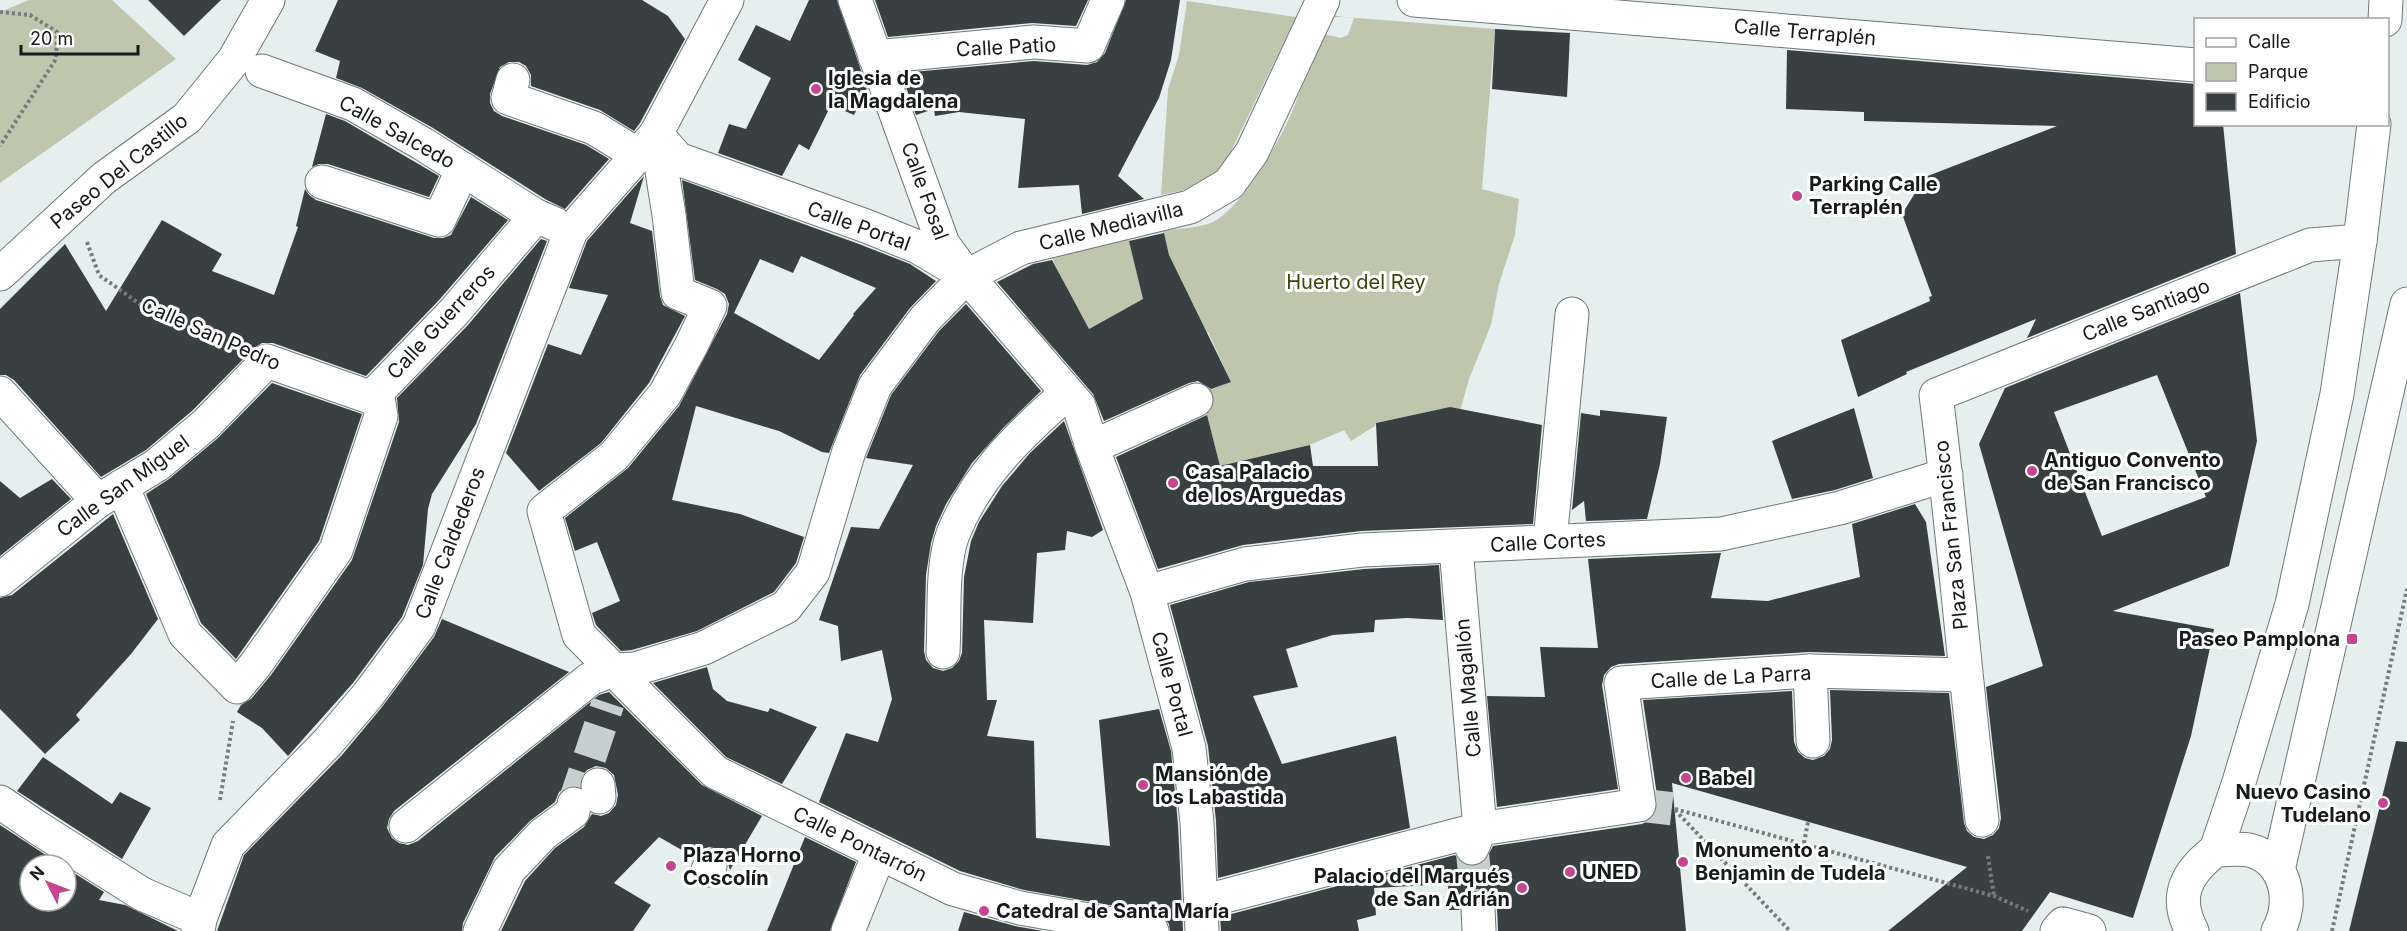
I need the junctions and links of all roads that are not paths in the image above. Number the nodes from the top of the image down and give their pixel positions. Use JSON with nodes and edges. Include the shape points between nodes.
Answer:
{"nodes":[{"id":1,"x":268,"y":0,"type":"edge"},
{"id":2,"x":726,"y":0,"type":"edge"},
{"id":3,"x":855,"y":0,"type":"edge"},
{"id":4,"x":1108,"y":0,"type":"edge"},
{"id":5,"x":1323,"y":0,"type":"edge"},
{"id":6,"x":1414,"y":0,"type":"edge"},
{"id":7,"x":2386,"y":0,"type":"edge"},
{"id":8,"x":2385,"y":18,"type":"edge"},
{"id":9,"x":875,"y":57,"type":"junction"},
{"id":10,"x":2194,"y":65,"type":"edge"},
{"id":11,"x":262,"y":71,"type":"dead end"},
{"id":12,"x":513,"y":80,"type":"dead end"},
{"id":13,"x":2374,"y":126,"type":"edge"},
{"id":14,"x":647,"y":145,"type":"junction"},
{"id":15,"x":463,"y":170,"type":"junction"},
{"id":16,"x":322,"y":182,"type":"dead end"},
{"id":17,"x":536,"y":216,"type":"junction"},
{"id":18,"x":572,"y":231,"type":"junction"},
{"id":19,"x":2360,"y":241,"type":"junction"},
{"id":20,"x":0,"y":274,"type":"edge"},
{"id":21,"x":967,"y":276,"type":"junction"},
{"id":22,"x":2407,"y":304,"type":"edge"},
{"id":23,"x":1572,"y":314,"type":"dead end"},
{"id":24,"x":267,"y":361,"type":"joint"},
{"id":25,"x":0,"y":393,"type":"edge"},
{"id":26,"x":1067,"y":393,"type":"junction"},
{"id":27,"x":1936,"y":395,"type":"joint"},
{"id":28,"x":1196,"y":399,"type":"dead end"},
{"id":29,"x":378,"y":400,"type":"junction"},
{"id":30,"x":1092,"y":447,"type":"junction"},
{"id":31,"x":1946,"y":475,"type":"junction"},
{"id":32,"x":110,"y":494,"type":"junction"},
{"id":33,"x":1550,"y":540,"type":"junction"},
{"id":34,"x":1456,"y":548,"type":"junction"},
{"id":35,"x":0,"y":580,"type":"edge"},
{"id":36,"x":1147,"y":592,"type":"junction"},
{"id":37,"x":943,"y":652,"type":"dead end"},
{"id":38,"x":613,"y":670,"type":"junction"},
{"id":39,"x":1810,"y":671,"type":"junction"},
{"id":40,"x":1965,"y":675,"type":"junction"},
{"id":41,"x":608,"y":702,"type":"tunnel mouth"},
{"id":42,"x":1813,"y":741,"type":"dead end"},
{"id":43,"x":590,"y":795,"type":"tunnel mouth"},
{"id":44,"x":0,"y":802,"type":"edge"},
{"id":45,"x":1982,"y":820,"type":"dead end"},
{"id":46,"x":406,"y":826,"type":"dead end"},
{"id":47,"x":1476,"y":839,"type":"junction"},
{"id":48,"x":2216,"y":850,"type":"junction"},
{"id":49,"x":879,"y":854,"type":"junction"},
{"id":50,"x":2278,"y":870,"type":"junction"},
{"id":51,"x":1202,"y":917,"type":"edge"},
{"id":52,"x":199,"y":925,"type":"edge"},
{"id":53,"x":2191,"y":930,"type":"edge"},
{"id":54,"x":480,"y":931,"type":"edge"},
{"id":55,"x":848,"y":931,"type":"edge"},
{"id":56,"x":1152,"y":931,"type":"edge"},
{"id":57,"x":2278,"y":931,"type":"edge"}],
"edges":[{"from":1,"to":20,"type":"street","name":"Paseo Del Castillo","via":[[234,60],[187,118],[104,178]]},
{"from":2,"to":14,"type":"street","name":"Calle Caldederos"},
{"from":3,"to":9,"type":"street","name":"Calle Fosal"},
{"from":4,"to":9,"type":"street","name":"Calle Patio","via":[[1088,46],[1034,42]]},
{"from":5,"to":21,"type":"street","name":"Calle Mediavilla","via":[[1252,152],[1229,184],[1190,207],[1021,248]]},
{"from":6,"to":10,"type":"street","name":"Calle Terraplén"},
{"from":7,"to":8,"type":"street"},
{"from":9,"to":21,"type":"street","name":"Calle Fosal","via":[[943,244]]},
{"from":11,"to":15,"type":"street","name":"Calle Salcedo","via":[[353,104]]},
{"from":12,"to":14,"type":"street","via":[[508,98]]},
{"from":13,"to":19,"type":"street"},
{"from":14,"to":18,"type":"street","name":"Calle Caldederos"},
{"from":14,"to":21,"type":"street","name":"Calle Portal","via":[[918,247]]},
{"from":14,"to":38,"type":"street","name":"Calle Pontarrón","via":[[669,215],[678,293],[710,306],[665,394],[614,456],[544,511],[579,635]]},
{"from":15,"to":16,"type":"street","name":"Calle Salcedo","via":[[439,220]]},
{"from":15,"to":17,"type":"street","name":"Calle Salcedo"},
{"from":17,"to":18,"type":"street","name":"Calle Salcedo"},
{"from":17,"to":29,"type":"street","name":"Calle Guerreros","via":[[454,312],[377,392]]},
{"from":18,"to":52,"type":"street","name":"Calle Caldederos","via":[[419,626],[369,695],[228,845]]},
{"from":19,"to":27,"type":"street","name":"Calle Santiago","via":[[2310,245]]},
{"from":19,"to":48,"type":"street","via":[[2337,394],[2292,604]]},
{"from":21,"to":26,"type":"street","name":"Calle Portal"},
{"from":21,"to":38,"type":"street","via":[[925,318],[875,386],[849,451],[813,572],[786,607],[704,648],[635,669]]},
{"from":22,"to":50,"type":"street"},
{"from":23,"to":33,"type":"street"},
{"from":24,"to":29,"type":"street","name":"Calle San Pedro"},
{"from":24,"to":32,"type":"street","name":"Calle San Miguel","via":[[198,431],[157,465]]},
{"from":25,"to":32,"type":"street"},
{"from":26,"to":30,"type":"street","name":"Calle Portal","via":[[1079,406]]},
{"from":26,"to":37,"type":"street","via":[[1018,436],[978,485],[953,535],[946,572]]},
{"from":27,"to":31,"type":"street","name":"Plaza San Francisco"},
{"from":28,"to":30,"type":"street"},
{"from":29,"to":32,"type":"street","name":"Calle Guerreros","via":[[381,416],[336,550],[237,687],[185,634]]},
{"from":30,"to":36,"type":"street","name":"Calle Portal"},
{"from":31,"to":33,"type":"street","name":"Calle Cortes","via":[[1840,508],[1721,534]]},
{"from":31,"to":40,"type":"street","name":"Plaza San Francisco"},
{"from":32,"to":35,"type":"street","name":"Calle San Miguel"},
{"from":33,"to":34,"type":"street","name":"Calle Cortes"},
{"from":34,"to":36,"type":"street","name":"Calle Cortes","via":[[1362,550],[1245,564]]},
{"from":34,"to":47,"type":"street","name":"Calle Magallón"},
{"from":36,"to":51,"type":"street","name":"Calle Portal","via":[[1189,748]]},
{"from":38,"to":41,"type":"street"},
{"from":38,"to":46,"type":"street","via":[[590,679]]},
{"from":38,"to":49,"type":"street","name":"Calle Pontarrón","via":[[715,772],[750,793]]},
{"from":39,"to":40,"type":"street","name":"Calle de La Parra"},
{"from":39,"to":42,"type":"street"},
{"from":39,"to":47,"type":"street","name":"Calle de La Parra","via":[[1621,683],[1639,805]]},
{"from":40,"to":45,"type":"street","name":"Plaza San Francisco"},
{"from":43,"to":54,"type":"street","via":[[543,834],[509,870]]},
{"from":44,"to":52,"type":"street","via":[[142,894]]},
{"from":47,"to":51,"type":"street"},
{"from":48,"to":50,"type":"street","via":[[2249,850]]},
{"from":48,"to":53,"type":"street","via":[[2191,872],[2185,887],[2183,905]]},
{"from":49,"to":55,"type":"street"},
{"from":49,"to":56,"type":"street","name":"Calle Pontarrón","via":[[975,896],[1020,908]]},
{"from":50,"to":57,"type":"street","via":[[2288,895],[2287,913]]}]}
